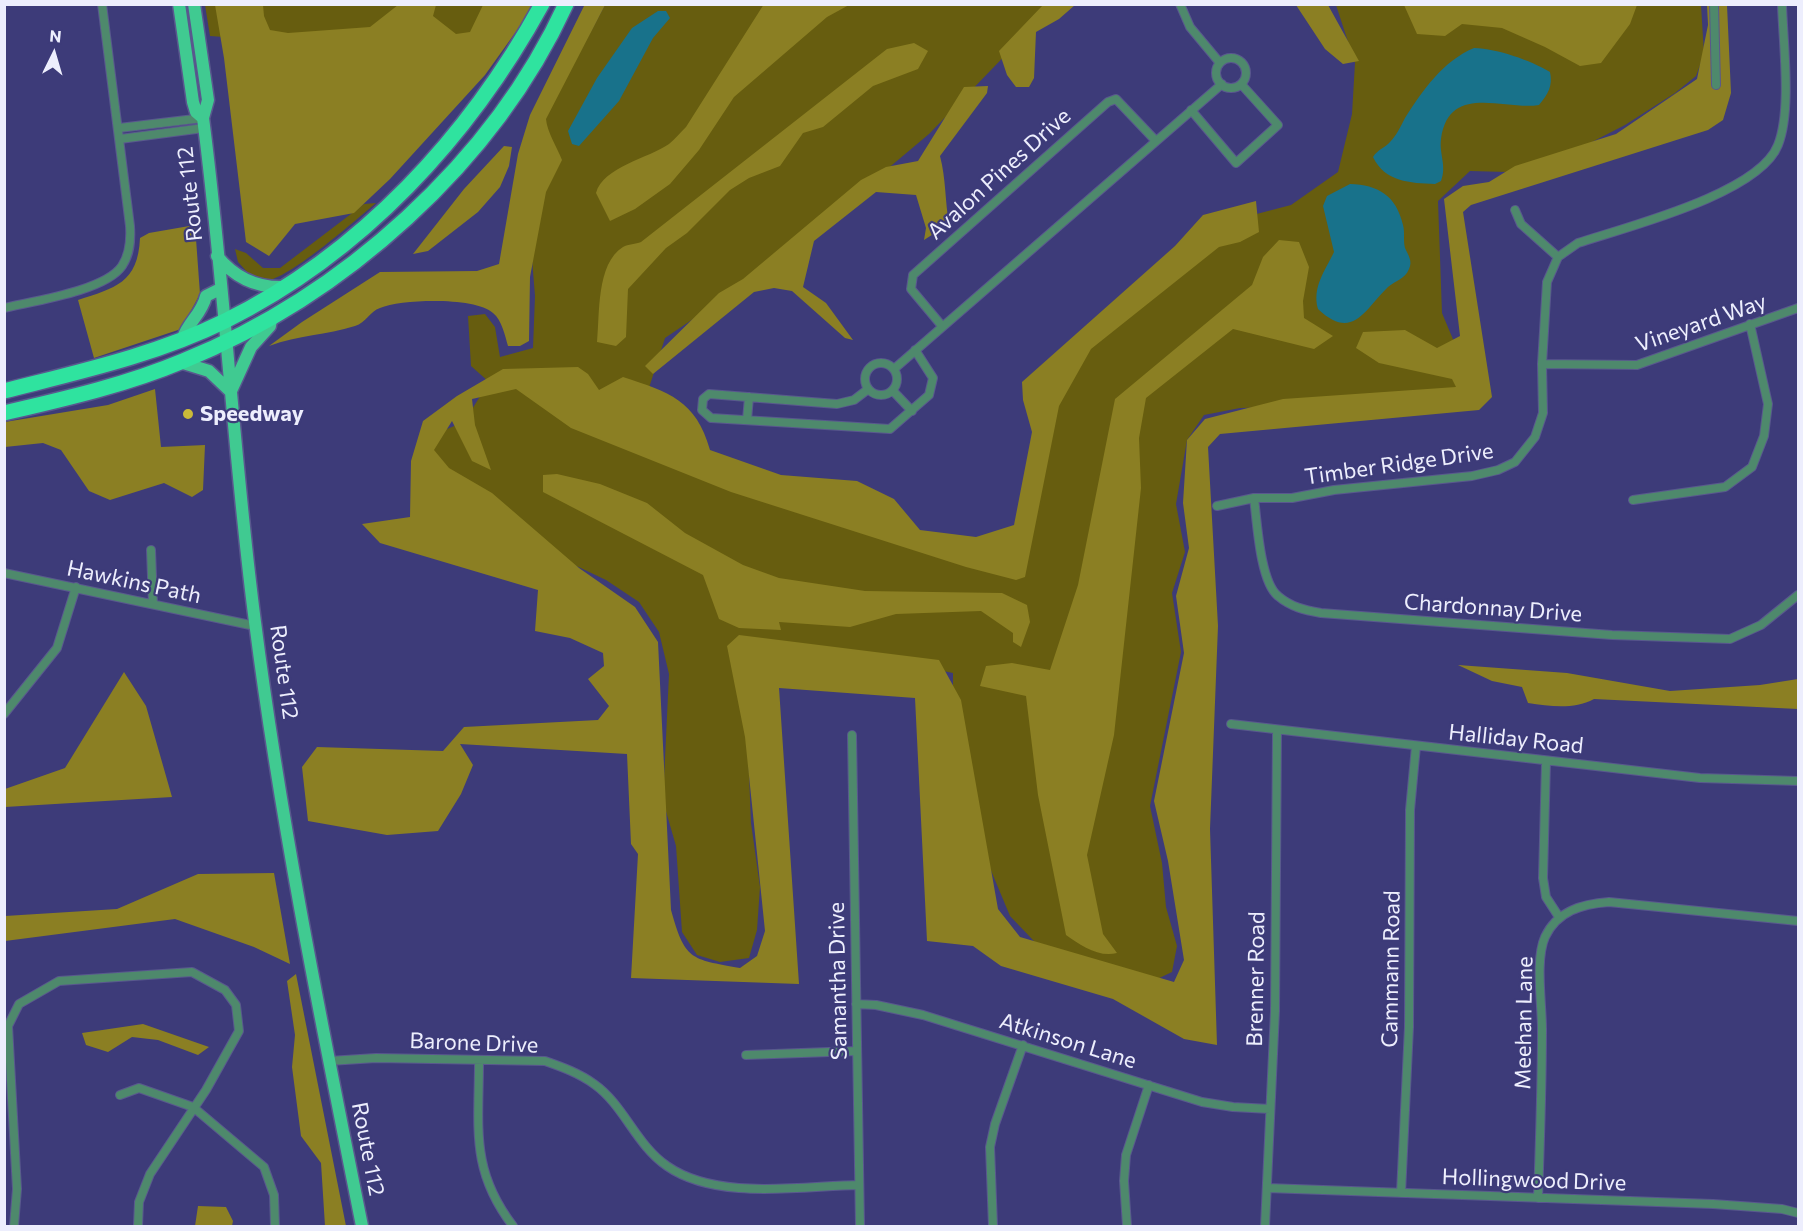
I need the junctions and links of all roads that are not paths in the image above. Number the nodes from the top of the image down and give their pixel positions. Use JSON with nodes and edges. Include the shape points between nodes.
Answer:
{"nodes":[{"id":1,"x":102,"y":4,"type":"edge"},
{"id":2,"x":179,"y":4,"type":"edge"},
{"id":3,"x":194,"y":4,"type":"edge"},
{"id":4,"x":542,"y":4,"type":"edge"},
{"id":5,"x":566,"y":4,"type":"edge"},
{"id":6,"x":1180,"y":4,"type":"edge"},
{"id":7,"x":1714,"y":4,"type":"edge"},
{"id":8,"x":1782,"y":4,"type":"edge"},
{"id":9,"x":1220,"y":63,"type":"junction"},
{"id":10,"x":1222,"y":84,"type":"junction"},
{"id":11,"x":1241,"y":84,"type":"junction"},
{"id":12,"x":1716,"y":85,"type":"dead end"},
{"id":13,"x":479,"y":105,"type":"junction"},
{"id":14,"x":1191,"y":110,"type":"junction"},
{"id":15,"x":497,"y":117,"type":"junction"},
{"id":16,"x":204,"y":123,"type":"junction"},
{"id":17,"x":119,"y":128,"type":"junction"},
{"id":18,"x":120,"y":139,"type":"junction"},
{"id":19,"x":1155,"y":140,"type":"junction"},
{"id":20,"x":1515,"y":210,"type":"dead end"},
{"id":21,"x":217,"y":256,"type":"junction"},
{"id":22,"x":1558,"y":257,"type":"junction"},
{"id":23,"x":284,"y":287,"type":"junction"},
{"id":24,"x":220,"y":289,"type":"junction"},
{"id":25,"x":4,"y":308,"type":"edge"},
{"id":26,"x":1798,"y":308,"type":"edge"},
{"id":27,"x":271,"y":319,"type":"junction"},
{"id":28,"x":223,"y":322,"type":"junction"},
{"id":29,"x":1750,"y":324,"type":"junction"},
{"id":30,"x":942,"y":326,"type":"junction"},
{"id":31,"x":183,"y":338,"type":"junction"},
{"id":32,"x":225,"y":342,"type":"junction"},
{"id":33,"x":915,"y":350,"type":"junction"},
{"id":34,"x":180,"y":362,"type":"junction"},
{"id":35,"x":1542,"y":364,"type":"junction"},
{"id":36,"x":894,"y":369,"type":"junction"},
{"id":37,"x":867,"y":390,"type":"junction"},
{"id":38,"x":4,"y":391,"type":"edge"},
{"id":39,"x":893,"y":391,"type":"junction"},
{"id":40,"x":230,"y":392,"type":"junction"},
{"id":41,"x":749,"y":397,"type":"junction"},
{"id":42,"x":912,"y":411,"type":"junction"},
{"id":43,"x":4,"y":413,"type":"edge"},
{"id":44,"x":747,"y":420,"type":"junction"},
{"id":45,"x":1254,"y":498,"type":"junction"},
{"id":46,"x":1633,"y":500,"type":"dead end"},
{"id":47,"x":1217,"y":506,"type":"dead end"},
{"id":48,"x":151,"y":550,"type":"dead end"},
{"id":49,"x":4,"y":573,"type":"edge"},
{"id":50,"x":76,"y":587,"type":"junction"},
{"id":51,"x":1798,"y":595,"type":"edge"},
{"id":52,"x":153,"y":604,"type":"junction"},
{"id":53,"x":255,"y":626,"type":"junction"},
{"id":54,"x":4,"y":714,"type":"edge"},
{"id":55,"x":1231,"y":724,"type":"dead end"},
{"id":56,"x":1277,"y":732,"type":"junction"},
{"id":57,"x":852,"y":735,"type":"dead end"},
{"id":58,"x":1416,"y":746,"type":"junction"},
{"id":59,"x":1546,"y":762,"type":"junction"},
{"id":60,"x":1798,"y":781,"type":"edge"},
{"id":61,"x":1559,"y":917,"type":"junction"},
{"id":62,"x":1798,"y":921,"type":"edge"},
{"id":63,"x":856,"y":1004,"type":"junction"},
{"id":64,"x":1023,"y":1045,"type":"junction"},
{"id":65,"x":857,"y":1051,"type":"junction"},
{"id":66,"x":746,"y":1055,"type":"dead end"},
{"id":67,"x":479,"y":1060,"type":"junction"},
{"id":68,"x":329,"y":1061,"type":"junction"},
{"id":69,"x":1149,"y":1085,"type":"junction"},
{"id":70,"x":120,"y":1095,"type":"dead end"},
{"id":71,"x":193,"y":1107,"type":"junction"},
{"id":72,"x":1270,"y":1109,"type":"junction"},
{"id":73,"x":859,"y":1185,"type":"junction"},
{"id":74,"x":1267,"y":1188,"type":"junction"},
{"id":75,"x":1401,"y":1193,"type":"junction"},
{"id":76,"x":1538,"y":1198,"type":"junction"},
{"id":77,"x":1798,"y":1213,"type":"edge"},
{"id":78,"x":14,"y":1227,"type":"edge"},
{"id":79,"x":138,"y":1227,"type":"edge"},
{"id":80,"x":275,"y":1227,"type":"edge"},
{"id":81,"x":362,"y":1227,"type":"edge"},
{"id":82,"x":513,"y":1227,"type":"edge"},
{"id":83,"x":860,"y":1227,"type":"edge"},
{"id":84,"x":993,"y":1227,"type":"edge"},
{"id":85,"x":1126,"y":1227,"type":"edge"},
{"id":86,"x":1265,"y":1227,"type":"edge"}],
"edges":[{"from":1,"to":17,"type":"street"},
{"from":2,"to":16,"type":"main road","name":"Route 112","via":[[193,102]]},
{"from":3,"to":16,"type":"main road","name":"Route 112","via":[[208,100]]},
{"from":4,"to":13,"type":"highway"},
{"from":5,"to":15,"type":"highway"},
{"from":6,"to":9,"type":"street","via":[[1190,27]]},
{"from":7,"to":12,"type":"street"},
{"from":8,"to":22,"type":"street","via":[[1784,126],[1778,147],[1764,167],[1738,185],[1578,243]]},
{"from":9,"to":10,"type":"street","via":[[1216,71]]},
{"from":9,"to":11,"type":"street","via":[[1233,58],[1242,62],[1246,75]]},
{"from":10,"to":11,"type":"street"},
{"from":10,"to":14,"type":"street"},
{"from":11,"to":14,"type":"street","via":[[1278,125],[1236,163]]},
{"from":13,"to":15,"type":"highway"},
{"from":13,"to":23,"type":"highway","via":[[405,190],[366,226]]},
{"from":14,"to":19,"type":"street"},
{"from":15,"to":27,"type":"highway","via":[[436,188],[395,228],[320,288]]},
{"from":16,"to":17,"type":"street"},
{"from":16,"to":18,"type":"street"},
{"from":16,"to":21,"type":"main road","name":"Route 112"},
{"from":17,"to":18,"type":"street"},
{"from":18,"to":25,"type":"street","via":[[131,242],[121,267],[103,281]]},
{"from":19,"to":30,"type":"street"},
{"from":19,"to":30,"type":"street","name":"Avalon Pines Drive","via":[[1116,99],[1108,102],[913,275],[911,289]]},
{"from":20,"to":22,"type":"street","via":[[1521,224]]},
{"from":21,"to":23,"type":"main road","via":[[246,280]]},
{"from":21,"to":24,"type":"main road","name":"Route 112"},
{"from":22,"to":35,"type":"street","name":"Timber Ridge Drive","via":[[1547,282]]},
{"from":23,"to":28,"type":"highway"},
{"from":24,"to":28,"type":"main road","name":"Route 112"},
{"from":24,"to":31,"type":"main road","via":[[206,296],[200,315]]},
{"from":26,"to":29,"type":"street","name":"Vineyard Way"},
{"from":27,"to":32,"type":"highway"},
{"from":27,"to":40,"type":"main road","via":[[270,326],[251,347]]},
{"from":28,"to":31,"type":"highway"},
{"from":28,"to":32,"type":"main road","name":"Route 112"},
{"from":29,"to":35,"type":"street","name":"Vineyard Way","via":[[1637,365]]},
{"from":29,"to":46,"type":"street","via":[[1768,404],[1764,436],[1752,467],[1725,487]]},
{"from":30,"to":33,"type":"street"},
{"from":31,"to":38,"type":"highway","via":[[96,368]]},
{"from":32,"to":34,"type":"highway"},
{"from":32,"to":40,"type":"main road","name":"Route 112"},
{"from":33,"to":36,"type":"street"},
{"from":33,"to":42,"type":"street","via":[[933,378],[929,395]]},
{"from":34,"to":40,"type":"main road","via":[[209,371]]},
{"from":34,"to":43,"type":"highway","via":[[104,388]]},
{"from":35,"to":45,"type":"street","name":"Timber Ridge Drive","via":[[1543,413],[1535,437],[1515,462],[1498,470],[1292,498]]},
{"from":36,"to":37,"type":"street","via":[[885,363],[871,366],[864,378]]},
{"from":36,"to":39,"type":"street","via":[[897,384]]},
{"from":37,"to":39,"type":"street","via":[[878,396]]},
{"from":37,"to":41,"type":"street","via":[[854,400],[837,404]]},
{"from":39,"to":42,"type":"street"},
{"from":40,"to":53,"type":"main road","name":"Route 112"},
{"from":41,"to":44,"type":"street"},
{"from":41,"to":44,"type":"street","via":[[709,394],[703,399],[702,410],[711,418]]},
{"from":42,"to":44,"type":"street","via":[[890,429]]},
{"from":45,"to":47,"type":"street","name":"Timber Ridge Drive"},
{"from":45,"to":51,"type":"street","name":"Chardonnay Drive","via":[[1262,563],[1275,595],[1297,609],[1612,635],[1730,639],[1761,625]]},
{"from":48,"to":52,"type":"street"},
{"from":49,"to":50,"type":"street","name":"Hawkins Path"},
{"from":50,"to":52,"type":"street","name":"Hawkins Path"},
{"from":50,"to":54,"type":"street","via":[[57,648]]},
{"from":52,"to":53,"type":"street","name":"Hawkins Path"},
{"from":53,"to":68,"type":"main road","name":"Route 112","via":[[291,860]]},
{"from":55,"to":56,"type":"street","name":"Halliday Road"},
{"from":56,"to":58,"type":"street","name":"Halliday Road"},
{"from":56,"to":72,"type":"street","name":"Brenner Road","via":[[1275,1011]]},
{"from":57,"to":63,"type":"street","name":"Samantha Drive"},
{"from":58,"to":59,"type":"street","name":"Halliday Road"},
{"from":58,"to":75,"type":"street","name":"Cammann Road","via":[[1409,818],[1409,1027]]},
{"from":59,"to":60,"type":"street","name":"Halliday Road","via":[[1700,778]]},
{"from":59,"to":61,"type":"street","via":[[1543,879],[1546,897]]},
{"from":61,"to":62,"type":"street","via":[[1584,905],[1609,902]]},
{"from":61,"to":76,"type":"street","name":"Meehan Lane","via":[[1544,938],[1541,956]]},
{"from":63,"to":64,"type":"street","name":"Atkinson Lane","via":[[902,1010]]},
{"from":63,"to":65,"type":"street","name":"Samantha Drive"},
{"from":64,"to":69,"type":"street","name":"Atkinson Lane"},
{"from":64,"to":84,"type":"street","via":[[990,1147]]},
{"from":65,"to":66,"type":"street"},
{"from":65,"to":73,"type":"street","name":"Samantha Drive"},
{"from":67,"to":68,"type":"street","name":"Barone Drive"},
{"from":67,"to":73,"type":"street","name":"Barone Drive","via":[[544,1061],[570,1070],[596,1085],[647,1149],[666,1166],[710,1185]]},
{"from":67,"to":82,"type":"street","via":[[480,1159],[486,1184]]},
{"from":68,"to":81,"type":"main road","name":"Route 112"},
{"from":69,"to":72,"type":"street","name":"Atkinson Lane","via":[[1202,1102]]},
{"from":69,"to":85,"type":"street","via":[[1126,1155]]},
{"from":70,"to":71,"type":"street","via":[[139,1088]]},
{"from":71,"to":78,"type":"street","via":[[239,1030],[236,1005],[225,990],[192,972],[159,974],[59,981],[19,1004],[8,1026],[17,1189]]},
{"from":71,"to":79,"type":"street","via":[[146,1182],[139,1203]]},
{"from":71,"to":80,"type":"street","via":[[264,1167],[274,1195]]},
{"from":72,"to":74,"type":"street","name":"Brenner Road"},
{"from":73,"to":83,"type":"street","name":"Samantha Drive"},
{"from":74,"to":75,"type":"street","name":"Hollingwood Drive"},
{"from":74,"to":86,"type":"street","name":"Brenner Road"},
{"from":75,"to":76,"type":"street","name":"Hollingwood Drive"},
{"from":76,"to":77,"type":"street","name":"Hollingwood Drive","via":[[1713,1204]]}]}
